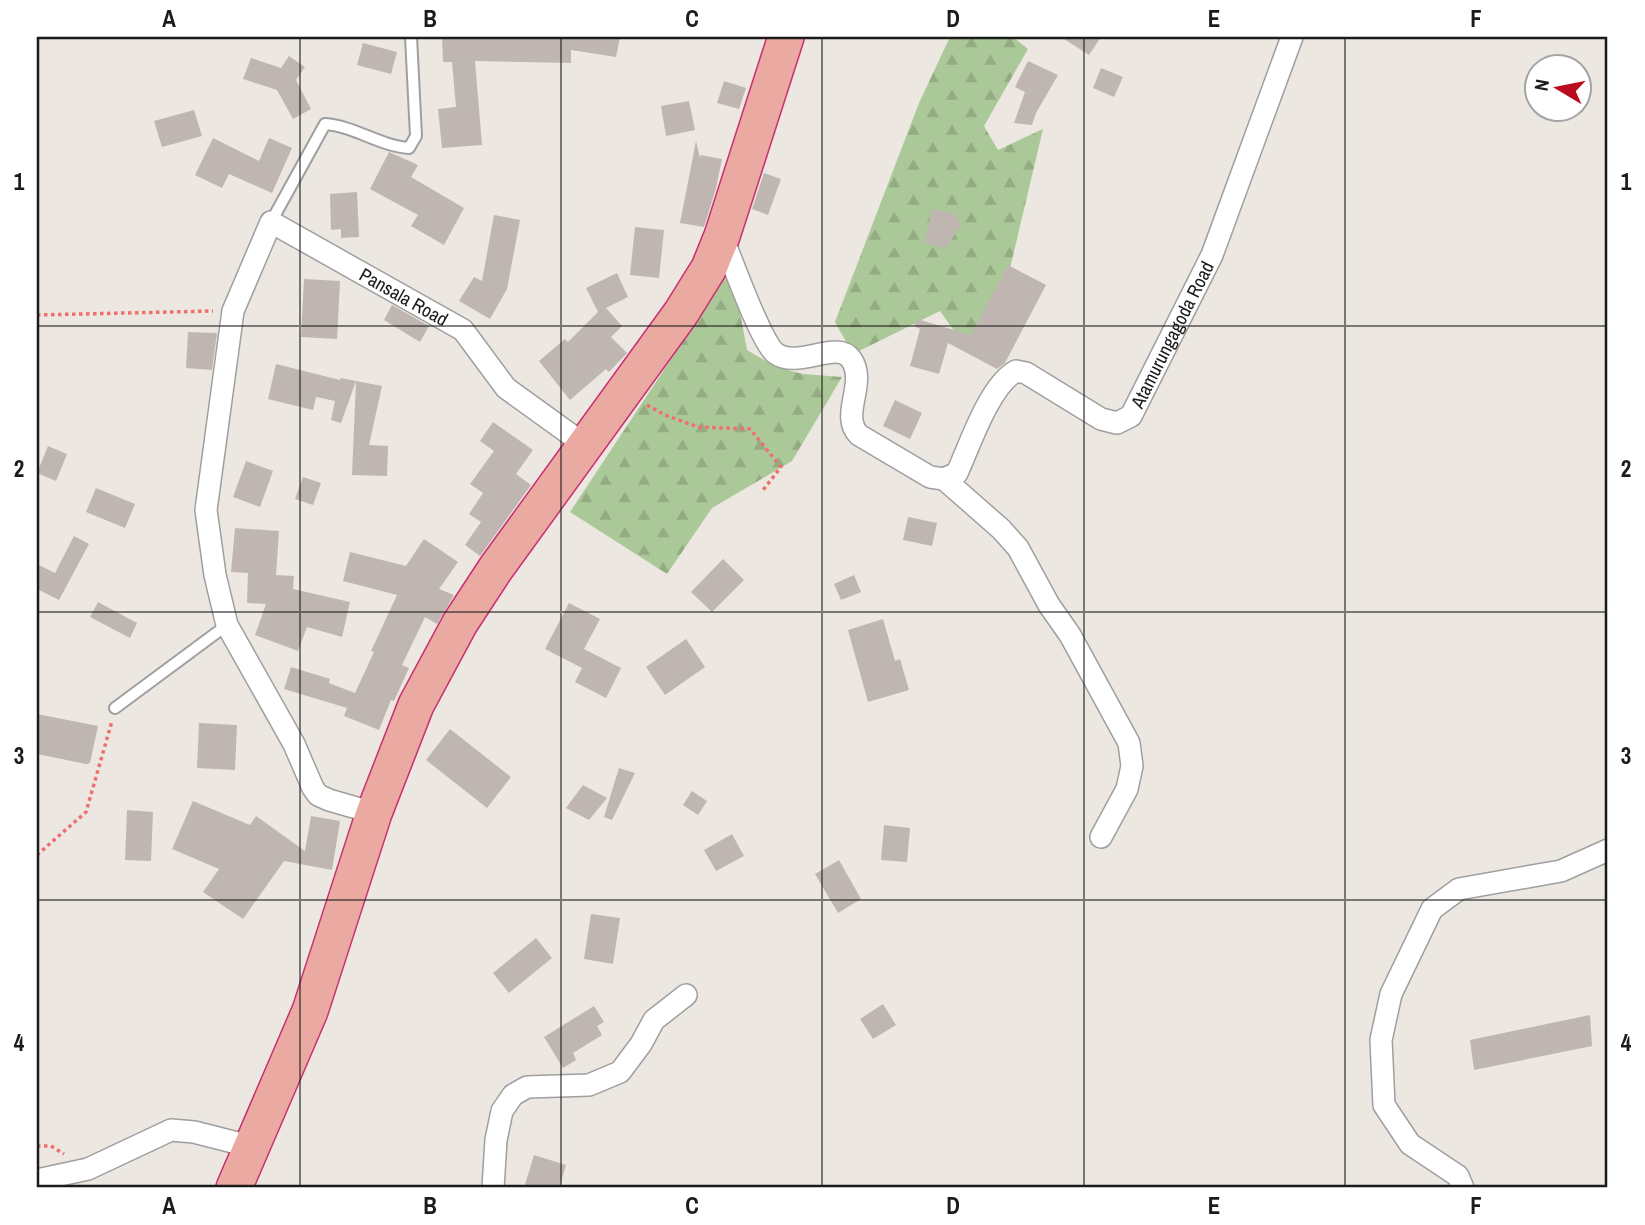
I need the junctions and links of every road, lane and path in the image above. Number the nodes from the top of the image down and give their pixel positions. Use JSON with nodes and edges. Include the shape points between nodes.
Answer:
{"nodes":[{"id":1,"x":411,"y":37,"type":"edge"},
{"id":2,"x":786,"y":37,"type":"edge"},
{"id":3,"x":1292,"y":37,"type":"edge"},
{"id":4,"x":271,"y":222,"type":"junction"},
{"id":5,"x":722,"y":236,"type":"junction"},
{"id":6,"x":233,"y":311,"type":"junction"},
{"id":7,"x":37,"y":315,"type":"edge"},
{"id":8,"x":624,"y":392,"type":"junction"},
{"id":9,"x":585,"y":445,"type":"junction"},
{"id":10,"x":944,"y":479,"type":"junction"},
{"id":11,"x":763,"y":490,"type":"dead end"},
{"id":12,"x":227,"y":625,"type":"junction"},
{"id":13,"x":115,"y":708,"type":"joint"},
{"id":14,"x":374,"y":813,"type":"junction"},
{"id":15,"x":1101,"y":838,"type":"dead end"},
{"id":16,"x":1608,"y":850,"type":"edge"},
{"id":17,"x":37,"y":855,"type":"edge"},
{"id":18,"x":686,"y":995,"type":"dead end"},
{"id":19,"x":253,"y":1147,"type":"junction"},
{"id":20,"x":37,"y":1180,"type":"edge"},
{"id":21,"x":234,"y":1188,"type":"edge"},
{"id":22,"x":493,"y":1188,"type":"edge"},
{"id":23,"x":1463,"y":1188,"type":"edge"}],
"edges":[{"from":1,"to":4,"type":"lane","via":[[416,136],[409,148],[342,125],[325,124]]},
{"from":2,"to":5,"type":"highway"},
{"from":3,"to":10,"type":"street","name":"Atamurungagoda Road","via":[[1212,255],[1131,415],[1117,423],[1101,419],[1016,371],[1007,376],[987,408],[957,473]]},
{"from":4,"to":6,"type":"street"},
{"from":4,"to":9,"type":"street","name":"Pansala Road","via":[[463,330],[506,388]]},
{"from":5,"to":8,"type":"highway","via":[[697,289]]},
{"from":5,"to":10,"type":"street","via":[[760,329],[775,352],[798,359],[831,352],[850,357],[856,380],[853,429],[930,477]]},
{"from":6,"to":7,"type":"path"},
{"from":6,"to":12,"type":"street","via":[[206,510]]},
{"from":8,"to":9,"type":"highway"},
{"from":8,"to":11,"type":"path","via":[[698,427],[750,429],[781,467]]},
{"from":9,"to":14,"type":"highway","via":[[460,623],[416,705]]},
{"from":10,"to":15,"type":"street","via":[[1018,548],[1129,743],[1128,789]]},
{"from":12,"to":13,"type":"lane"},
{"from":12,"to":14,"type":"street","via":[[318,795]]},
{"from":13,"to":17,"type":"path","via":[[86,812]]},
{"from":14,"to":19,"type":"highway","via":[[310,1011]]},
{"from":16,"to":23,"type":"street","via":[[1561,871],[1459,889],[1432,909],[1391,994],[1381,1040],[1384,1105],[1410,1144],[1458,1176]]},
{"from":18,"to":22,"type":"street","via":[[654,1020],[620,1072],[589,1085],[527,1087],[513,1095],[502,1111]]},
{"from":19,"to":20,"type":"street","via":[[170,1130],[88,1169]]},
{"from":19,"to":21,"type":"highway"}]}
